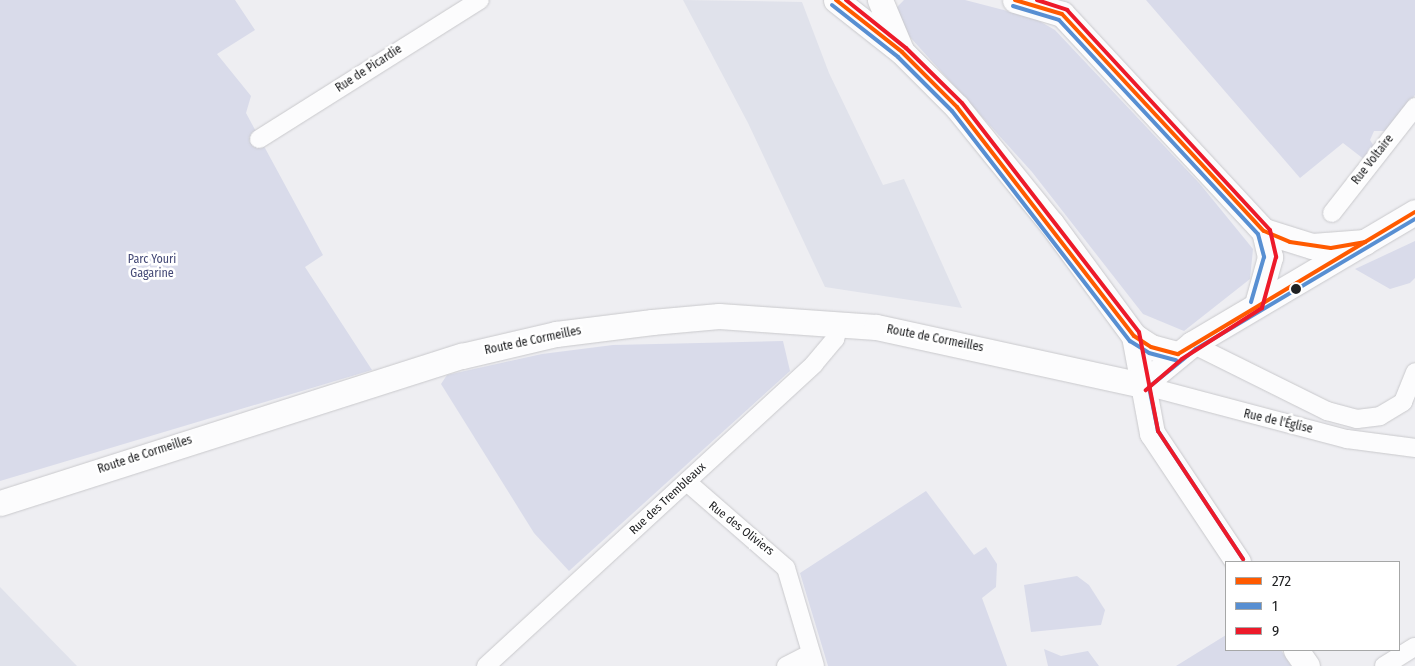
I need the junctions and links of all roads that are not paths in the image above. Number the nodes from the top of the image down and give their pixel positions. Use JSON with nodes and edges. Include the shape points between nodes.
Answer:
{"nodes":[{"id":1,"x":480,"y":0,"type":"edge"},
{"id":2,"x":836,"y":0,"type":"edge"},
{"id":3,"x":880,"y":0,"type":"edge"},
{"id":4,"x":1015,"y":0,"type":"edge"},
{"id":5,"x":1055,"y":7,"type":"edge"},
{"id":6,"x":902,"y":52,"type":"junction"},
{"id":7,"x":1415,"y":107,"type":"edge"},
{"id":8,"x":259,"y":139,"type":"dead end"},
{"id":9,"x":1415,"y":212,"type":"edge"},
{"id":10,"x":1332,"y":213,"type":"dead end"},
{"id":11,"x":1264,"y":231,"type":"junction"},
{"id":12,"x":1365,"y":242,"type":"junction"},
{"id":13,"x":1257,"y":304,"type":"junction"},
{"id":14,"x":840,"y":323,"type":"junction"},
{"id":15,"x":1134,"y":336,"type":"junction"},
{"id":16,"x":1185,"y":349,"type":"junction"},
{"id":17,"x":1415,"y":372,"type":"edge"},
{"id":18,"x":1142,"y":385,"type":"junction"},
{"id":19,"x":1415,"y":448,"type":"edge"},
{"id":20,"x":687,"y":482,"type":"junction"},
{"id":21,"x":0,"y":503,"type":"edge"},
{"id":22,"x":1237,"y":561,"type":"edge"},
{"id":23,"x":1415,"y":647,"type":"edge"},
{"id":24,"x":1297,"y":651,"type":"edge"},
{"id":25,"x":813,"y":659,"type":"edge"},
{"id":26,"x":486,"y":666,"type":"edge"},
{"id":27,"x":786,"y":666,"type":"edge"},
{"id":28,"x":1307,"y":666,"type":"edge"},
{"id":29,"x":1384,"y":666,"type":"edge"}],
"edges":[{"from":1,"to":8,"type":"street","name":"Rue de Picardie"},
{"from":2,"to":6,"type":"main road"},
{"from":3,"to":6,"type":"main road"},
{"from":4,"to":5,"type":"main road"},
{"from":5,"to":11,"type":"main road"},
{"from":6,"to":15,"type":"main road","via":[[973,126]]},
{"from":7,"to":10,"type":"street","name":"Rue Voltaire"},
{"from":9,"to":12,"type":"main road"},
{"from":11,"to":12,"type":"main road","via":[[1312,246]]},
{"from":11,"to":13,"type":"main road","via":[[1270,257]]},
{"from":12,"to":13,"type":"main road"},
{"from":13,"to":16,"type":"main road"},
{"from":14,"to":18,"type":"main road","name":"Route de Cormeilles","via":[[961,343]]},
{"from":14,"to":20,"type":"street","name":"Rue des Trembleaux","via":[[835,339],[814,364]]},
{"from":14,"to":21,"type":"main road","name":"Route de Cormeilles","via":[[719,316],[556,334],[358,387]]},
{"from":15,"to":16,"type":"main road","via":[[1151,347]]},
{"from":15,"to":18,"type":"main road"},
{"from":16,"to":17,"type":"street","via":[[1327,411],[1357,419],[1380,416],[1403,402]]},
{"from":16,"to":18,"type":"main road"},
{"from":18,"to":19,"type":"street","name":"Rue de l'Église","via":[[1347,439]]},
{"from":18,"to":22,"type":"main road","via":[[1152,433]]},
{"from":20,"to":25,"type":"street","name":"Rue des Oliviers","via":[[786,568]]},
{"from":20,"to":26,"type":"street","name":"Rue des Trembleaux"},
{"from":23,"to":29,"type":"street"},
{"from":24,"to":28,"type":"main road"},
{"from":25,"to":27,"type":"street"}]}
